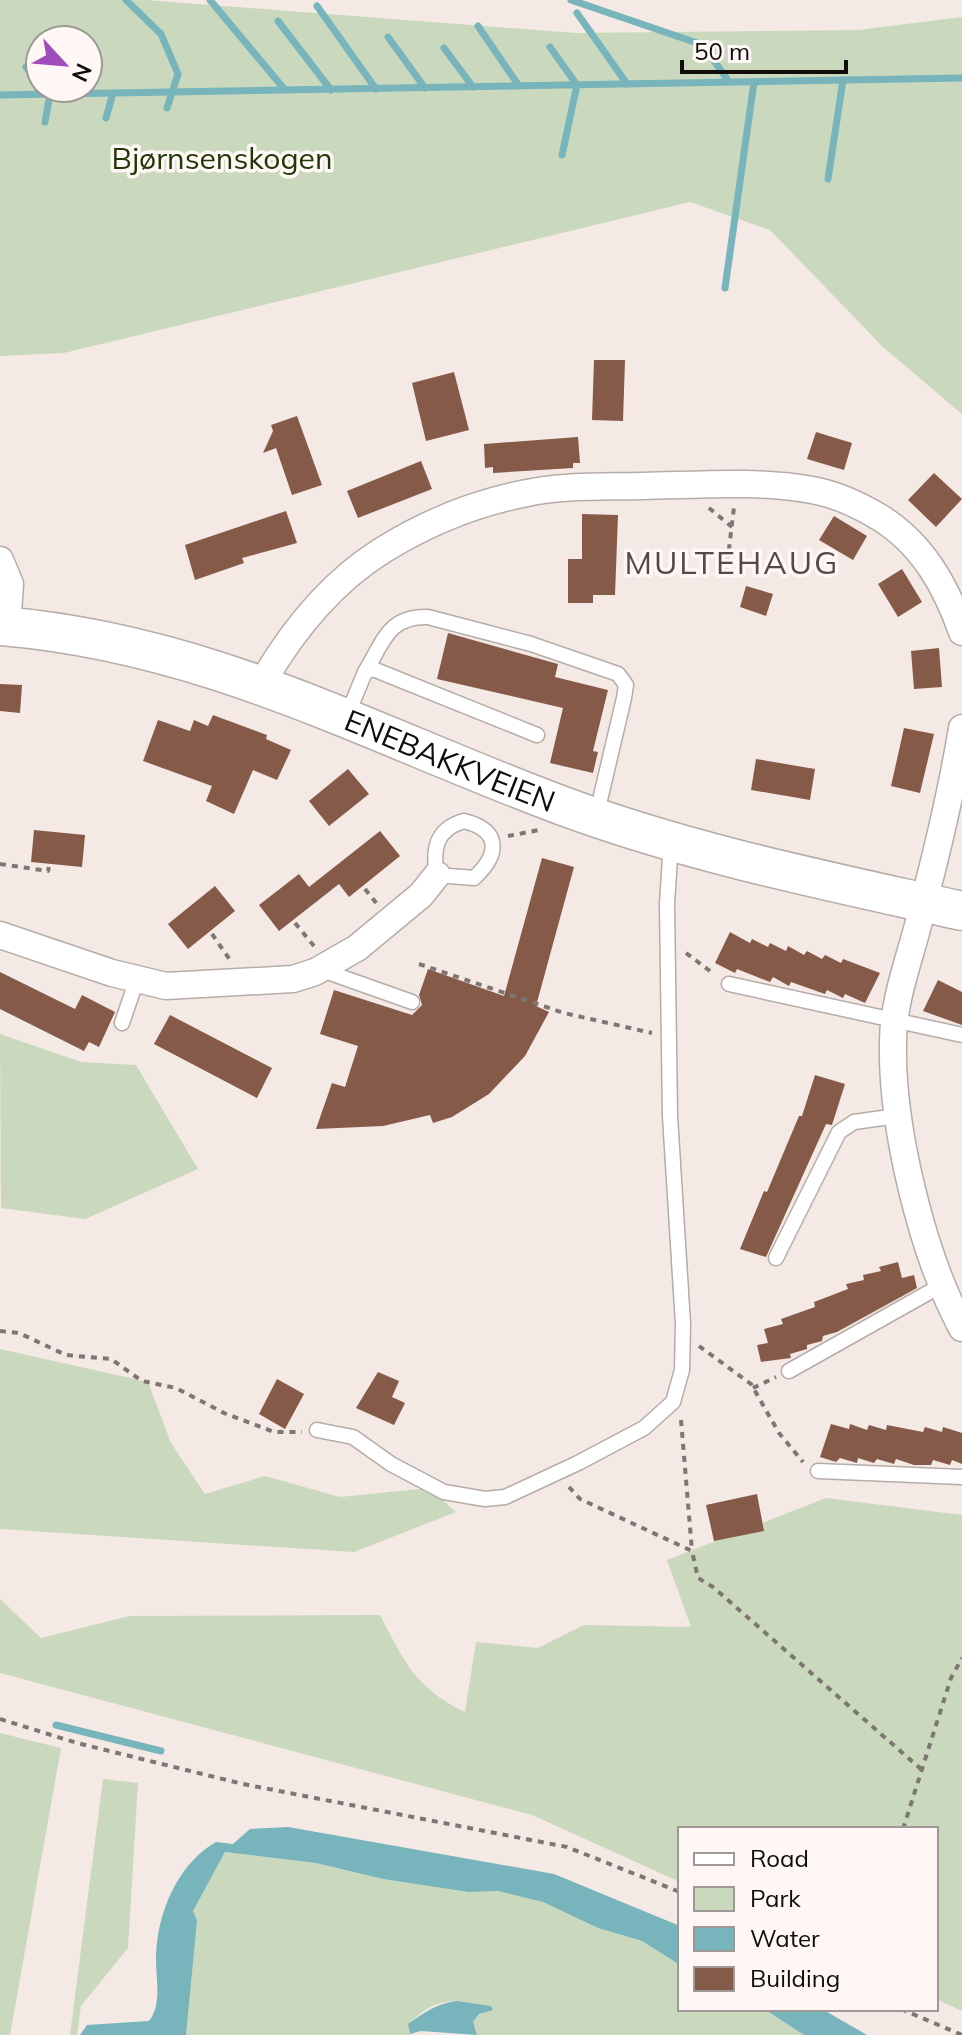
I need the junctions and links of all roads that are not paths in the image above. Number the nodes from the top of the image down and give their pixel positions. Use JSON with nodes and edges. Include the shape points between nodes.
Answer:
{"nodes":[{"id":1,"x":0,"y":560,"type":"edge"},
{"id":2,"x":3,"y":626,"type":"edge"},
{"id":3,"x":962,"y":632,"type":"edge"},
{"id":4,"x":365,"y":672,"type":"junction"},
{"id":5,"x":262,"y":683,"type":"junction"},
{"id":6,"x":346,"y":717,"type":"junction"},
{"id":7,"x":962,"y":728,"type":"edge"},
{"id":8,"x":537,"y":735,"type":"dead end"},
{"id":9,"x":596,"y":818,"type":"junction"},
{"id":10,"x":671,"y":842,"type":"junction"},
{"id":11,"x":437,"y":875,"type":"junction"},
{"id":12,"x":923,"y":902,"type":"junction"},
{"id":13,"x":962,"y":911,"type":"edge"},
{"id":14,"x":0,"y":935,"type":"edge"},
{"id":15,"x":318,"y":958,"type":"junction"},
{"id":16,"x":137,"y":979,"type":"junction"},
{"id":17,"x":729,"y":984,"type":"road end"},
{"id":18,"x":412,"y":1002,"type":"dead end"},
{"id":19,"x":896,"y":1019,"type":"junction"},
{"id":20,"x":122,"y":1023,"type":"dead end"},
{"id":21,"x":962,"y":1035,"type":"edge"},
{"id":22,"x":897,"y":1116,"type":"junction"},
{"id":23,"x":776,"y":1258,"type":"dead end"},
{"id":24,"x":942,"y":1285,"type":"junction"},
{"id":25,"x":959,"y":1315,"type":"edge"},
{"id":26,"x":789,"y":1371,"type":"road end"},
{"id":27,"x":317,"y":1430,"type":"road end"},
{"id":28,"x":818,"y":1471,"type":"road end"},
{"id":29,"x":962,"y":1477,"type":"edge"}],
"edges":[{"from":1,"to":2,"type":"street","name":"ENEBAKKVEIEN","via":[[10,584]]},
{"from":2,"to":5,"type":"main road","name":"ENEBAKKVEIEN","via":[[128,645]]},
{"from":3,"to":5,"type":"street","via":[[950,597],[929,563],[882,519],[851,502],[814,490],[737,485],[584,486],[526,493],[433,523],[381,551],[322,600],[283,647]]},
{"from":4,"to":6,"type":"lane"},
{"from":4,"to":8,"type":"lane","via":[[373,669]]},
{"from":4,"to":9,"type":"lane","via":[[395,622],[428,617],[618,674],[626,685]]},
{"from":5,"to":6,"type":"main road","name":"ENEBAKKVEIEN"},
{"from":6,"to":9,"type":"main road","name":"ENEBAKKVEIEN"},
{"from":7,"to":12,"type":"street"},
{"from":9,"to":10,"type":"main road","name":"ENEBAKKVEIEN"},
{"from":10,"to":12,"type":"main road","name":"ENEBAKKVEIEN"},
{"from":10,"to":27,"type":"lane","via":[[670,1116],[683,1336],[673,1402],[644,1428],[505,1497],[465,1498],[419,1481],[353,1437]]},
{"from":11,"to":11,"type":"lane","via":[[474,878],[491,863],[491,840],[473,824],[453,824],[437,842]]},
{"from":11,"to":15,"type":"street","via":[[368,939]]},
{"from":12,"to":13,"type":"main road","name":"ENEBAKKVEIEN"},
{"from":12,"to":19,"type":"street"},
{"from":14,"to":16,"type":"street"},
{"from":15,"to":16,"type":"street","via":[[293,979],[166,986]]},
{"from":15,"to":18,"type":"lane"},
{"from":16,"to":20,"type":"lane"},
{"from":17,"to":19,"type":"lane"},
{"from":19,"to":21,"type":"lane"},
{"from":19,"to":22,"type":"street","via":[[892,1040]]},
{"from":22,"to":23,"type":"lane","via":[[854,1122],[839,1132]]},
{"from":22,"to":24,"type":"street"},
{"from":24,"to":25,"type":"street"},
{"from":24,"to":26,"type":"lane"},
{"from":28,"to":29,"type":"lane"}]}
